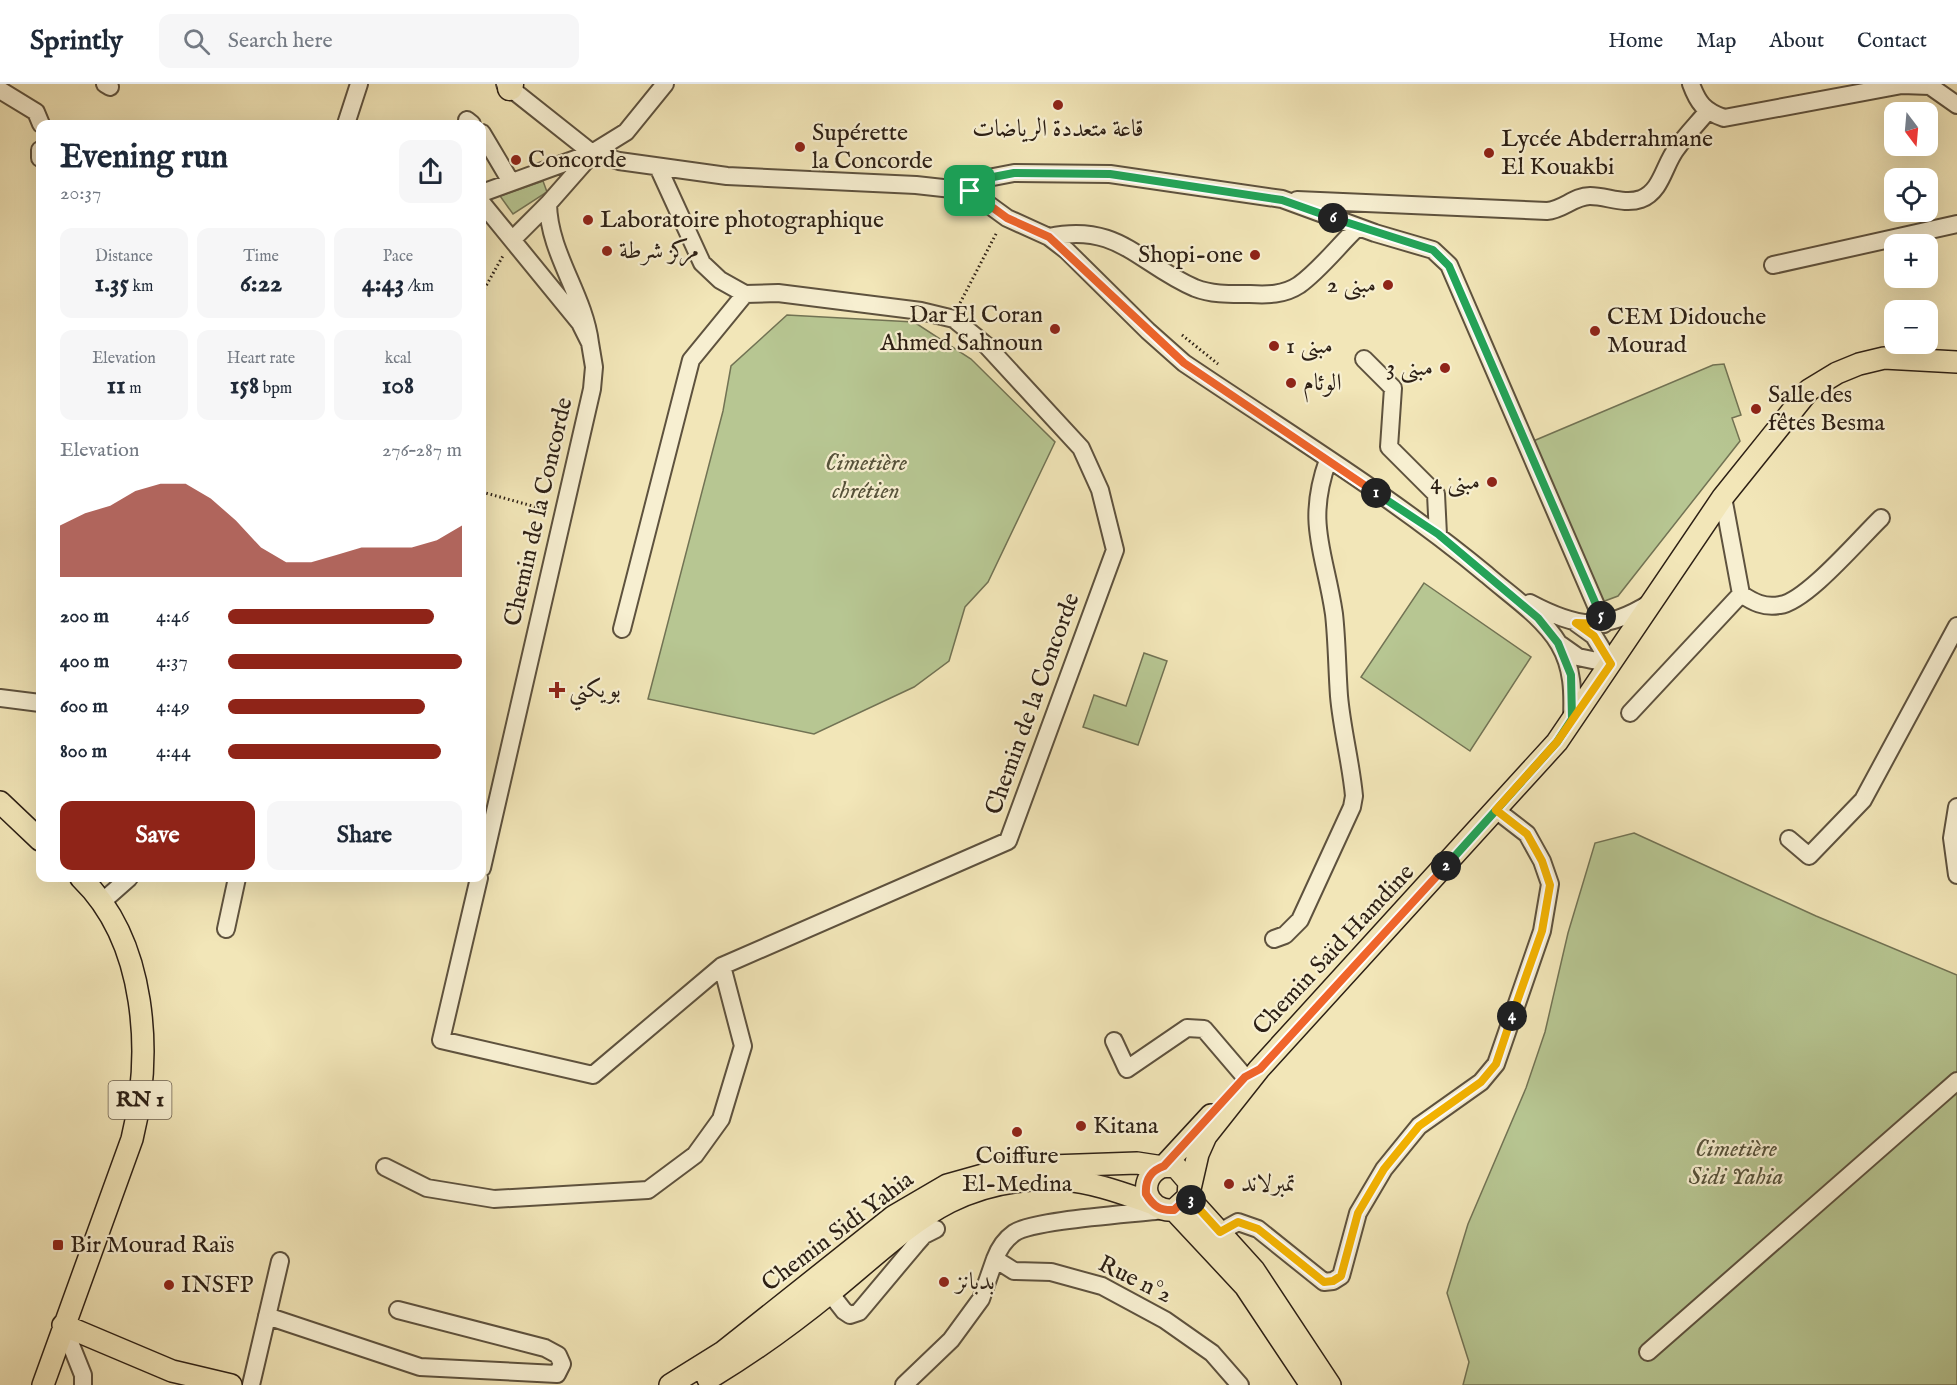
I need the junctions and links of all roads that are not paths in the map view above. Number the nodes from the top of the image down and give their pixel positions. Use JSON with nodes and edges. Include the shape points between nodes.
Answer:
{"nodes":[{"id":1,"x":359,"y":84,"type":"edge"},
{"id":2,"x":665,"y":84,"type":"edge"},
{"id":3,"x":1691,"y":84,"type":"edge"},
{"id":4,"x":508,"y":85,"type":"edge"},
{"id":5,"x":0,"y":90,"type":"edge"},
{"id":6,"x":1957,"y":105,"type":"edge"},
{"id":7,"x":1707,"y":112,"type":"junction"},
{"id":8,"x":39,"y":120,"type":"edge"},
{"id":9,"x":347,"y":120,"type":"edge"},
{"id":10,"x":486,"y":140,"type":"edge"},
{"id":11,"x":592,"y":153,"type":"junction"},
{"id":12,"x":657,"y":167,"type":"junction"},
{"id":13,"x":511,"y":182,"type":"junction"},
{"id":14,"x":486,"y":191,"type":"edge"},
{"id":15,"x":970,"y":191,"type":"junction"},
{"id":16,"x":1282,"y":200,"type":"junction"},
{"id":17,"x":548,"y":204,"type":"junction"},
{"id":18,"x":486,"y":208,"type":"edge"},
{"id":19,"x":1957,"y":224,"type":"edge"},
{"id":20,"x":1358,"y":227,"type":"junction"},
{"id":21,"x":1049,"y":237,"type":"junction"},
{"id":22,"x":513,"y":239,"type":"junction"},
{"id":23,"x":1773,"y":265,"type":"dead end"},
{"id":24,"x":745,"y":294,"type":"junction"},
{"id":25,"x":590,"y":343,"type":"junction"},
{"id":26,"x":1364,"y":359,"type":"dead end"},
{"id":27,"x":1957,"y":362,"type":"edge"},
{"id":28,"x":1328,"y":460,"type":"junction"},
{"id":29,"x":1723,"y":497,"type":"junction"},
{"id":30,"x":1881,"y":518,"type":"dead end"},
{"id":31,"x":1438,"y":534,"type":"junction"},
{"id":32,"x":1503,"y":588,"type":"junction"},
{"id":33,"x":1741,"y":594,"type":"junction"},
{"id":34,"x":1654,"y":601,"type":"junction"},
{"id":35,"x":1576,"y":623,"type":"junction"},
{"id":36,"x":1604,"y":624,"type":"junction"},
{"id":37,"x":1957,"y":626,"type":"edge"},
{"id":38,"x":622,"y":629,"type":"dead end"},
{"id":39,"x":1558,"y":643,"type":"junction"},
{"id":40,"x":1611,"y":664,"type":"junction"},
{"id":41,"x":0,"y":698,"type":"edge"},
{"id":42,"x":36,"y":702,"type":"edge"},
{"id":43,"x":1630,"y":713,"type":"dead end"},
{"id":44,"x":1572,"y":719,"type":"junction"},
{"id":45,"x":0,"y":802,"type":"edge"},
{"id":46,"x":1957,"y":807,"type":"edge"},
{"id":47,"x":1496,"y":810,"type":"junction"},
{"id":48,"x":36,"y":836,"type":"edge"},
{"id":49,"x":1789,"y":839,"type":"dead end"},
{"id":50,"x":486,"y":851,"type":"edge"},
{"id":51,"x":1957,"y":875,"type":"edge"},
{"id":52,"x":85,"y":882,"type":"edge"},
{"id":53,"x":124,"y":882,"type":"edge"},
{"id":54,"x":236,"y":882,"type":"edge"},
{"id":55,"x":478,"y":882,"type":"edge"},
{"id":56,"x":103,"y":901,"type":"junction"},
{"id":57,"x":226,"y":929,"type":"dead end"},
{"id":58,"x":1274,"y":939,"type":"dead end"},
{"id":59,"x":722,"y":966,"type":"junction"},
{"id":60,"x":1114,"y":1041,"type":"dead end"},
{"id":61,"x":1252,"y":1073,"type":"junction"},
{"id":62,"x":1957,"y":1081,"type":"edge"},
{"id":63,"x":1206,"y":1136,"type":"junction"},
{"id":64,"x":1163,"y":1166,"type":"junction"},
{"id":65,"x":385,"y":1167,"type":"dead end"},
{"id":66,"x":1173,"y":1202,"type":"junction"},
{"id":67,"x":936,"y":1230,"type":"dead end"},
{"id":68,"x":1220,"y":1232,"type":"junction"},
{"id":69,"x":995,"y":1259,"type":"junction"},
{"id":70,"x":280,"y":1261,"type":"dead end"},
{"id":71,"x":830,"y":1293,"type":"junction"},
{"id":72,"x":398,"y":1310,"type":"dead end"},
{"id":73,"x":267,"y":1316,"type":"junction"},
{"id":74,"x":63,"y":1325,"type":"junction"},
{"id":75,"x":1648,"y":1352,"type":"dead end"},
{"id":76,"x":43,"y":1385,"type":"edge"},
{"id":77,"x":83,"y":1385,"type":"edge"},
{"id":78,"x":231,"y":1385,"type":"edge"},
{"id":79,"x":251,"y":1385,"type":"edge"},
{"id":80,"x":670,"y":1385,"type":"edge"},
{"id":81,"x":697,"y":1385,"type":"edge"},
{"id":82,"x":904,"y":1385,"type":"edge"},
{"id":83,"x":1240,"y":1385,"type":"edge"},
{"id":84,"x":1311,"y":1385,"type":"edge"},
{"id":85,"x":1330,"y":1385,"type":"edge"}],
"edges":[{"from":1,"to":9,"type":"street"},
{"from":2,"to":11,"type":"street","via":[[626,132]]},
{"from":3,"to":7,"type":"street"},
{"from":4,"to":11,"type":"street"},
{"from":5,"to":8,"type":"street","via":[[36,112]]},
{"from":6,"to":7,"type":"street","via":[[1930,86],[1902,85],[1748,115],[1724,117]]},
{"from":7,"to":16,"type":"street","via":[[1676,148],[1651,193],[1640,200],[1589,196],[1547,211]]},
{"from":10,"to":13,"type":"street"},
{"from":11,"to":12,"type":"street"},
{"from":11,"to":13,"type":"street"},
{"from":11,"to":17,"type":"street"},
{"from":12,"to":15,"type":"street","via":[[727,176]]},
{"from":12,"to":24,"type":"street","via":[[702,263],[720,280]]},
{"from":13,"to":14,"type":"street"},
{"from":15,"to":16,"type":"street","via":[[988,178],[1014,173],[1110,174]]},
{"from":15,"to":21,"type":"street","via":[[1007,218]]},
{"from":16,"to":20,"type":"street"},
{"from":17,"to":22,"type":"street"},
{"from":17,"to":25,"type":"street","name":"Chemin de la Concorde","via":[[551,237],[587,320]]},
{"from":18,"to":22,"type":"street"},
{"from":19,"to":23,"type":"street"},
{"from":20,"to":21,"type":"street","via":[[1300,284],[1266,295],[1214,293],[1195,288],[1114,240],[1093,234],[1073,232]]},
{"from":20,"to":36,"type":"street","via":[[1433,250],[1449,266]]},
{"from":21,"to":28,"type":"street","via":[[1184,363]]},
{"from":22,"to":25,"type":"street","via":[[580,323]]},
{"from":24,"to":38,"type":"street","via":[[691,360]]},
{"from":24,"to":59,"type":"street","name":"Chemin de la Concorde","via":[[778,293],[921,311],[954,319],[987,346],[1081,448],[1100,490],[1115,550],[1008,841]]},
{"from":25,"to":50,"type":"street","name":"Chemin de la Concorde","via":[[592,389]]},
{"from":26,"to":31,"type":"street","via":[[1393,388],[1389,447],[1436,494]]},
{"from":27,"to":29,"type":"main road","name":"Chemin Saïd Hamdine","via":[[1884,358],[1837,373],[1809,390]]},
{"from":28,"to":31,"type":"street"},
{"from":28,"to":58,"type":"street","via":[[1316,501],[1316,528],[1332,602],[1339,697],[1354,796],[1300,920]]},
{"from":29,"to":33,"type":"street"},
{"from":29,"to":34,"type":"main road","name":"Chemin Saïd Hamdine"},
{"from":30,"to":33,"type":"street","via":[[1806,592],[1781,606],[1757,604]]},
{"from":31,"to":32,"type":"street"},
{"from":32,"to":35,"type":"street","via":[[1554,616]]},
{"from":32,"to":39,"type":"street","via":[[1538,618]]},
{"from":33,"to":43,"type":"street"},
{"from":34,"to":36,"type":"street"},
{"from":34,"to":40,"type":"main road","name":"Chemin Saïd Hamdine"},
{"from":35,"to":36,"type":"street"},
{"from":35,"to":40,"type":"street","via":[[1594,636]]},
{"from":37,"to":49,"type":"street","via":[[1863,800],[1809,856]]},
{"from":39,"to":40,"type":"street","via":[[1578,657]]},
{"from":39,"to":44,"type":"street","via":[[1571,675]]},
{"from":40,"to":44,"type":"main road","name":"Chemin Saïd Hamdine"},
{"from":41,"to":42,"type":"street"},
{"from":44,"to":47,"type":"main road","name":"Chemin Saïd Hamdine","via":[[1557,742]]},
{"from":45,"to":48,"type":"main road"},
{"from":46,"to":51,"type":"street","via":[[1952,838]]},
{"from":47,"to":61,"type":"main road","name":"Chemin Saïd Hamdine"},
{"from":47,"to":68,"type":"street","via":[[1527,834],[1550,885],[1542,931],[1496,1064],[1481,1082],[1419,1126],[1384,1169],[1358,1213],[1341,1276],[1333,1281],[1324,1282],[1258,1229],[1238,1222]]},
{"from":52,"to":56,"type":"main road","number":"RN 1"},
{"from":53,"to":56,"type":"street"},
{"from":54,"to":57,"type":"street"},
{"from":55,"to":59,"type":"street","name":"Chemin de la Concorde","via":[[441,1040],[593,1075]]},
{"from":56,"to":74,"type":"main road","number":"RN 1","via":[[120,934],[137,992],[142,1080],[132,1139]]},
{"from":59,"to":65,"type":"street","via":[[743,1046],[721,1119],[695,1155],[648,1190],[494,1199],[427,1188]]},
{"from":60,"to":61,"type":"street","via":[[1127,1069],[1187,1028],[1204,1029]]},
{"from":61,"to":63,"type":"main road"},
{"from":61,"to":64,"type":"main road"},
{"from":62,"to":75,"type":"street"},
{"from":63,"to":66,"type":"main road"},
{"from":63,"to":68,"type":"main road","via":[[1201,1169],[1203,1194]]},
{"from":64,"to":66,"type":"main road","via":[[1183,1171],[1189,1182]]},
{"from":64,"to":66,"type":"main road","via":[[1147,1179],[1146,1194]]},
{"from":64,"to":80,"type":"main road","name":"Chemin Sidi Yahia","via":[[1137,1163],[1022,1167],[947,1185],[894,1216],[723,1352]]},
{"from":66,"to":68,"type":"main road"},
{"from":66,"to":69,"type":"street","name":"Rue n°2","via":[[1016,1232],[1000,1246]]},
{"from":66,"to":71,"type":"main road","name":"Chemin Sidi Yahia","via":[[1062,1180],[999,1185],[966,1194],[906,1227]]},
{"from":66,"to":84,"type":"main road","via":[[1245,1286]]},
{"from":67,"to":71,"type":"street","via":[[924,1235],[859,1312],[850,1315]]},
{"from":68,"to":85,"type":"main road","via":[[1254,1270]]},
{"from":69,"to":82,"type":"street","via":[[981,1299],[951,1340]]},
{"from":69,"to":83,"type":"street","name":"Rue n°2","via":[[1014,1271],[1051,1272],[1102,1286],[1165,1320],[1212,1353]]},
{"from":70,"to":73,"type":"street"},
{"from":71,"to":81,"type":"main road","name":"Chemin Sidi Yahia"},
{"from":72,"to":73,"type":"street","via":[[545,1348],[558,1355],[562,1364],[557,1374],[420,1367]]},
{"from":73,"to":79,"type":"street"},
{"from":74,"to":76,"type":"main road","number":"RN 1"},
{"from":74,"to":77,"type":"street","via":[[83,1375]]},
{"from":74,"to":78,"type":"main road","via":[[172,1371]]}]}
